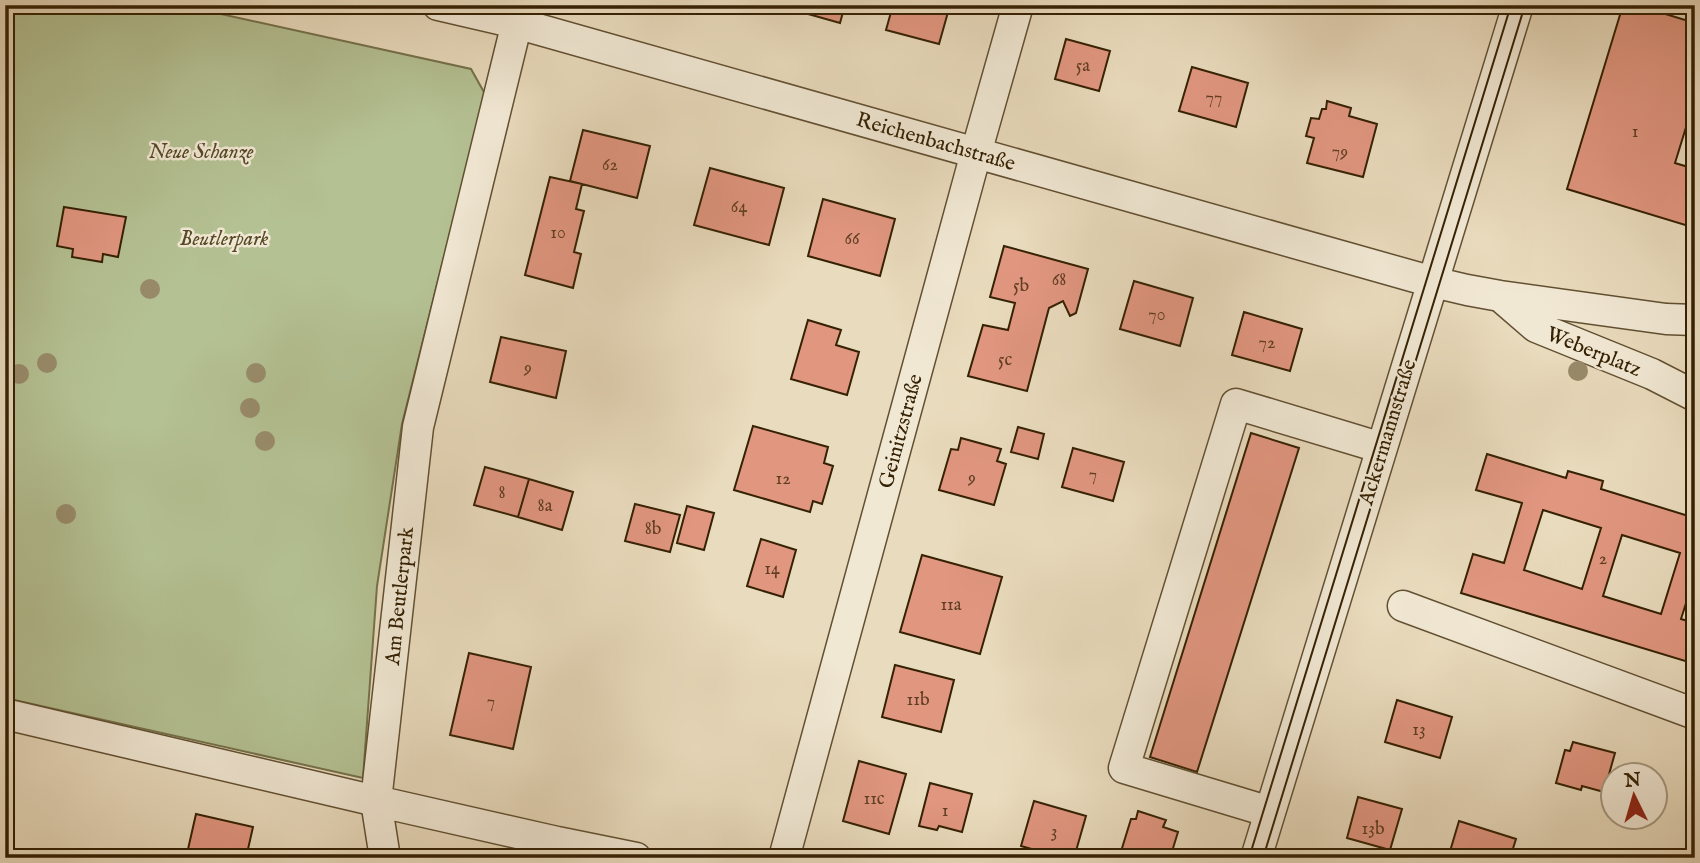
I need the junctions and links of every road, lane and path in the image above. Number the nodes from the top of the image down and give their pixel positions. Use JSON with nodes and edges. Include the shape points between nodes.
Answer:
{"nodes":[{"id":1,"x":438,"y":5,"type":"edge"},
{"id":2,"x":1018,"y":5,"type":"edge"},
{"id":3,"x":1518,"y":5,"type":"edge"},
{"id":4,"x":519,"y":14,"type":"edge"},
{"id":5,"x":976,"y":153,"type":"junction"},
{"id":6,"x":1433,"y":282,"type":"junction"},
{"id":7,"x":1500,"y":296,"type":"junction"},
{"id":8,"x":1695,"y":320,"type":"edge"},
{"id":9,"x":1695,"y":396,"type":"edge"},
{"id":10,"x":1381,"y":449,"type":"junction"},
{"id":11,"x":1403,"y":606,"type":"dead end"},
{"id":12,"x":1695,"y":714,"type":"edge"},
{"id":13,"x":5,"y":715,"type":"edge"},
{"id":14,"x":376,"y":801,"type":"junction"},
{"id":15,"x":1270,"y":812,"type":"junction"},
{"id":16,"x":385,"y":858,"type":"edge"},
{"id":17,"x":636,"y":858,"type":"edge"},
{"id":18,"x":784,"y":858,"type":"edge"},
{"id":19,"x":1256,"y":858,"type":"edge"}],
"edges":[{"from":1,"to":4,"type":"street","name":"Reichenbachstraße"},
{"from":2,"to":5,"type":"street","name":"Geinitzstraße"},
{"from":3,"to":6,"type":"street","name":"Ackermannstraße"},
{"from":4,"to":5,"type":"street","name":"Reichenbachstraße"},
{"from":4,"to":14,"type":"street","name":"Am Beutlerpark","via":[[418,427]]},
{"from":5,"to":6,"type":"street","name":"Reichenbachstraße"},
{"from":5,"to":18,"type":"street","name":"Geinitzstraße"},
{"from":6,"to":7,"type":"street","name":"Weberplatz"},
{"from":6,"to":10,"type":"street","name":"Ackermannstraße"},
{"from":7,"to":8,"type":"street","name":"Weberplatz"},
{"from":7,"to":9,"type":"street","name":"Weberplatz","via":[[1535,327]]},
{"from":10,"to":15,"type":"street","name":"Ackermannstraße"},
{"from":10,"to":15,"type":"street","via":[[1236,404],[1124,768]]},
{"from":11,"to":12,"type":"street"},
{"from":13,"to":14,"type":"street"},
{"from":14,"to":16,"type":"street","name":"Am Beutlerpark"},
{"from":14,"to":17,"type":"street"},
{"from":15,"to":19,"type":"street","name":"Ackermannstraße"}]}
